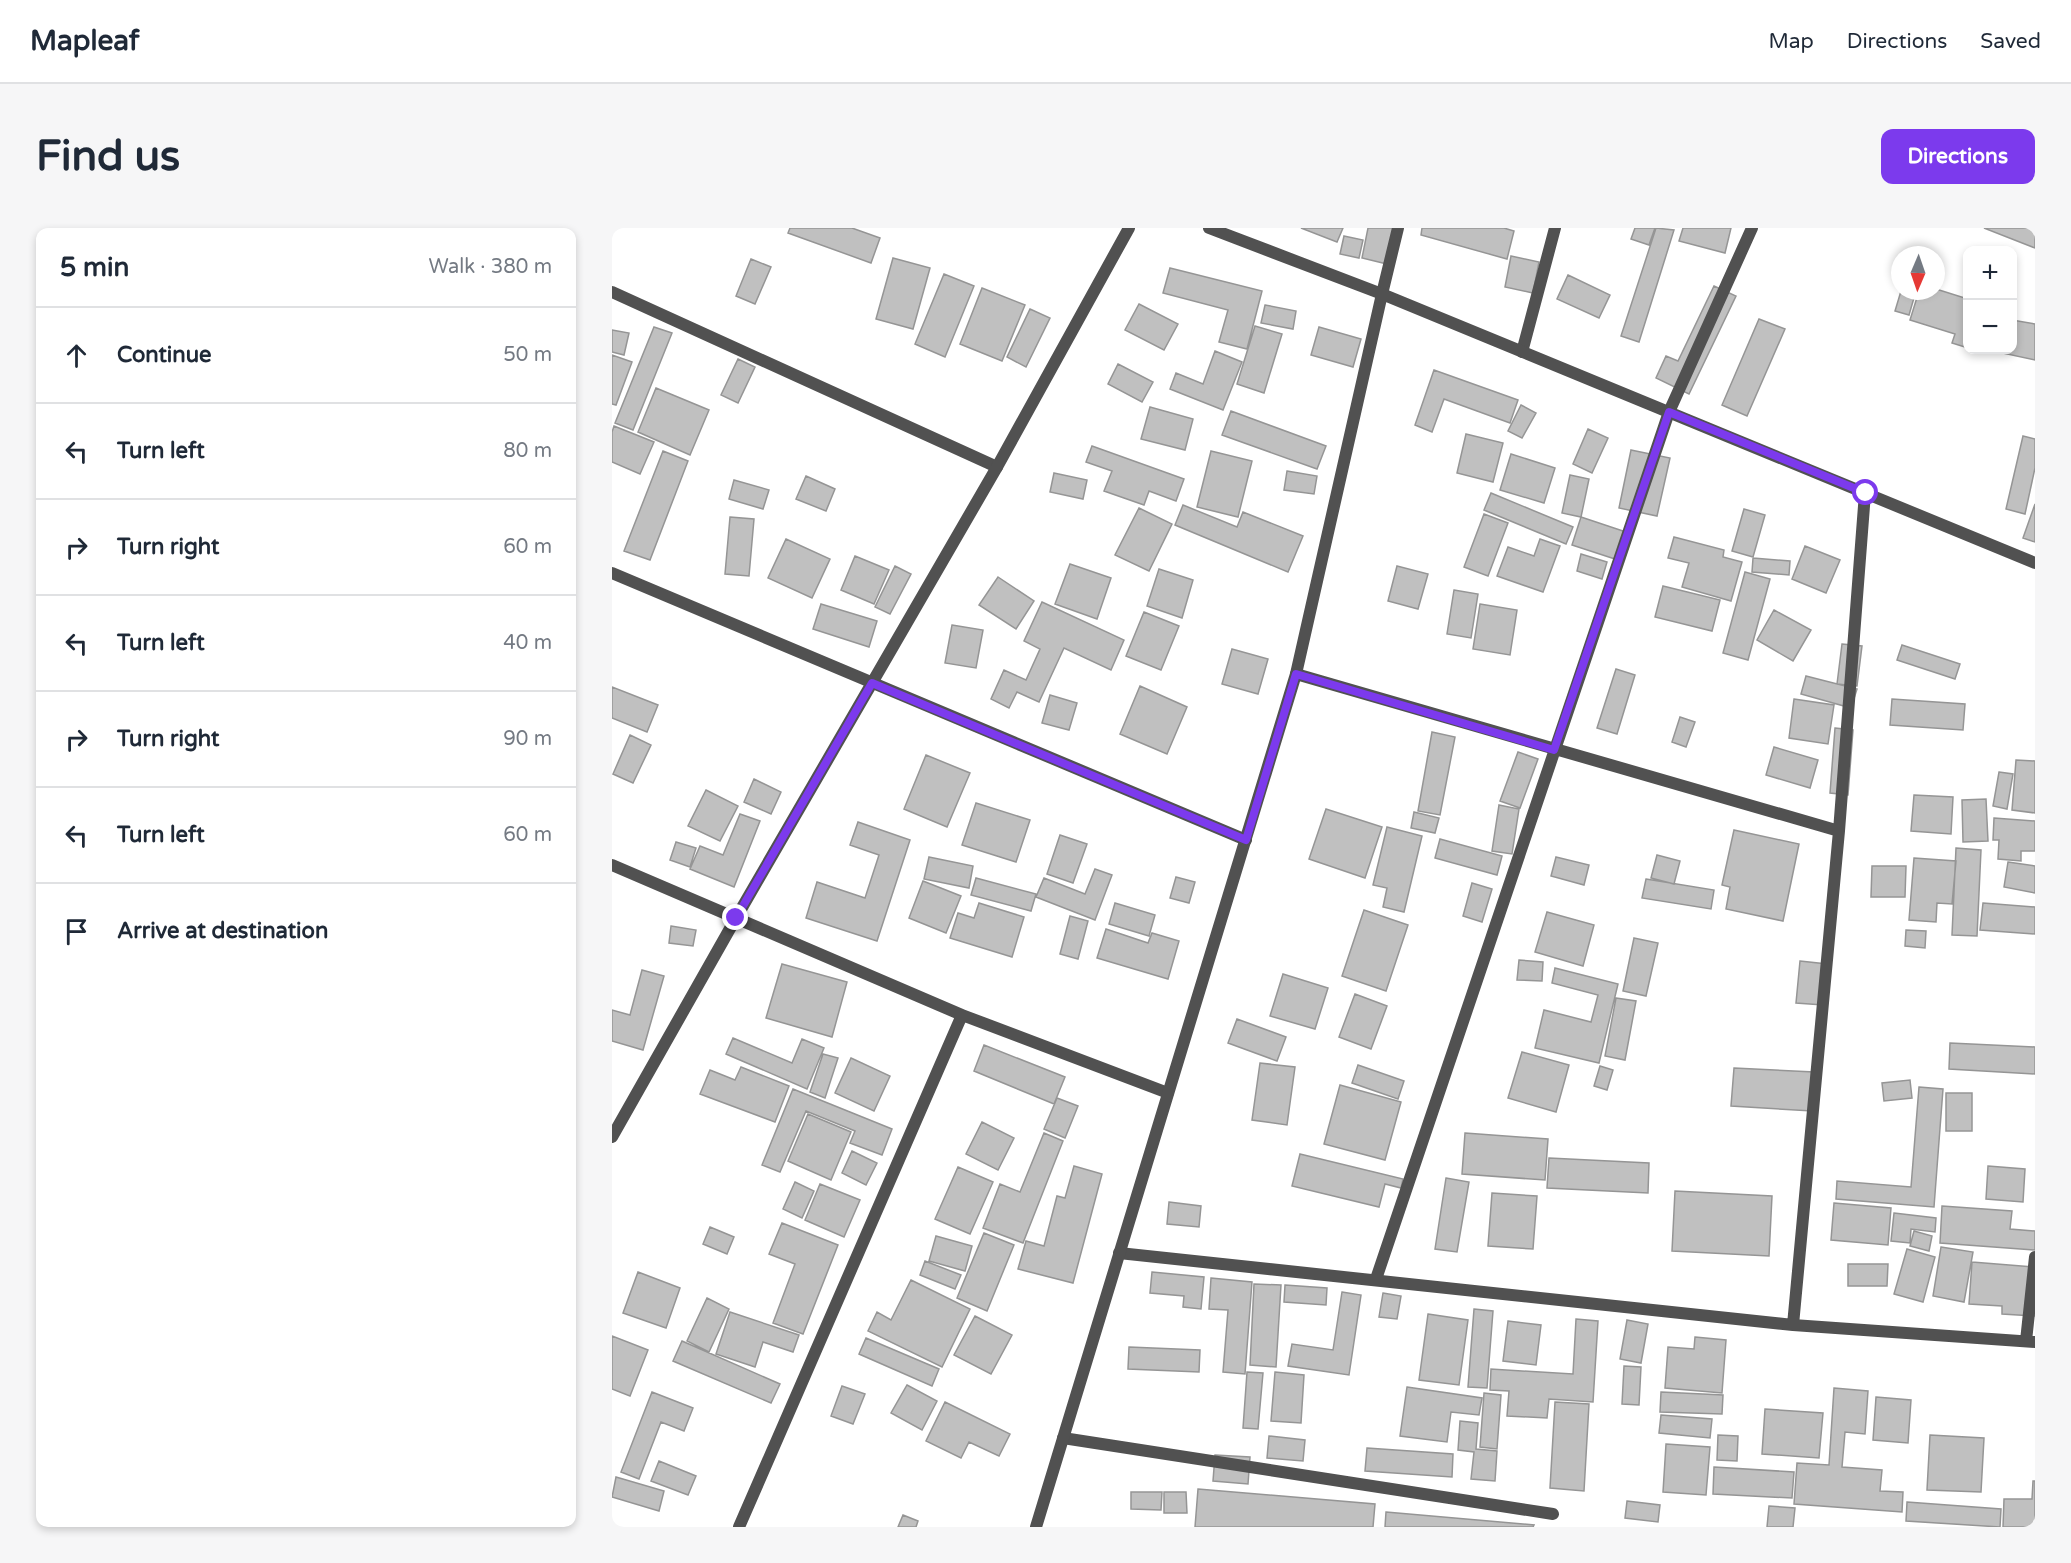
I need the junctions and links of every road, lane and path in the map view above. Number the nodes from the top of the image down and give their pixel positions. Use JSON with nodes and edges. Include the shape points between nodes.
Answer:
{"nodes":[{"id":1,"x":1129,"y":228,"type":"edge"},
{"id":2,"x":1209,"y":228,"type":"edge"},
{"id":3,"x":1398,"y":228,"type":"edge"},
{"id":4,"x":1555,"y":228,"type":"edge"},
{"id":5,"x":1752,"y":228,"type":"edge"},
{"id":6,"x":612,"y":292,"type":"edge"},
{"id":7,"x":1382,"y":294,"type":"junction"},
{"id":8,"x":1522,"y":352,"type":"junction"},
{"id":9,"x":1669,"y":412,"type":"junction"},
{"id":10,"x":997,"y":467,"type":"junction"},
{"id":11,"x":1866,"y":493,"type":"junction"},
{"id":12,"x":2035,"y":563,"type":"edge"},
{"id":13,"x":612,"y":573,"type":"edge"},
{"id":14,"x":1296,"y":674,"type":"junction"},
{"id":15,"x":872,"y":683,"type":"junction"},
{"id":16,"x":1554,"y":750,"type":"junction"},
{"id":17,"x":1839,"y":831,"type":"junction"},
{"id":18,"x":1246,"y":840,"type":"junction"},
{"id":19,"x":612,"y":865,"type":"edge"},
{"id":20,"x":736,"y":918,"type":"junction"},
{"id":21,"x":962,"y":1015,"type":"junction"},
{"id":22,"x":1168,"y":1093,"type":"junction"},
{"id":23,"x":612,"y":1137,"type":"edge"},
{"id":24,"x":1119,"y":1253,"type":"junction"},
{"id":25,"x":2035,"y":1257,"type":"edge"},
{"id":26,"x":1376,"y":1279,"type":"junction"},
{"id":27,"x":1793,"y":1325,"type":"junction"},
{"id":28,"x":2030,"y":1342,"type":"edge"},
{"id":29,"x":1063,"y":1438,"type":"junction"},
{"id":30,"x":1553,"y":1514,"type":"dead end"},
{"id":31,"x":739,"y":1527,"type":"edge"},
{"id":32,"x":1036,"y":1527,"type":"edge"}],
"edges":[{"from":1,"to":10,"type":"street"},
{"from":2,"to":7,"type":"street"},
{"from":3,"to":7,"type":"street"},
{"from":4,"to":8,"type":"street"},
{"from":5,"to":9,"type":"street"},
{"from":6,"to":10,"type":"street"},
{"from":7,"to":8,"type":"street"},
{"from":7,"to":14,"type":"street"},
{"from":8,"to":9,"type":"street"},
{"from":9,"to":11,"type":"street"},
{"from":9,"to":16,"type":"street"},
{"from":10,"to":15,"type":"street"},
{"from":11,"to":12,"type":"street"},
{"from":11,"to":17,"type":"street"},
{"from":13,"to":15,"type":"street"},
{"from":14,"to":16,"type":"street"},
{"from":14,"to":18,"type":"street"},
{"from":15,"to":18,"type":"street"},
{"from":15,"to":20,"type":"street"},
{"from":16,"to":17,"type":"street"},
{"from":16,"to":26,"type":"street"},
{"from":17,"to":27,"type":"street"},
{"from":18,"to":22,"type":"street"},
{"from":19,"to":20,"type":"street"},
{"from":20,"to":21,"type":"street"},
{"from":20,"to":23,"type":"street"},
{"from":21,"to":22,"type":"street"},
{"from":21,"to":31,"type":"street"},
{"from":22,"to":24,"type":"street"},
{"from":24,"to":26,"type":"street"},
{"from":24,"to":29,"type":"street"},
{"from":25,"to":28,"type":"street"},
{"from":26,"to":27,"type":"street"},
{"from":27,"to":28,"type":"street"},
{"from":29,"to":30,"type":"street"},
{"from":29,"to":32,"type":"street"}]}
